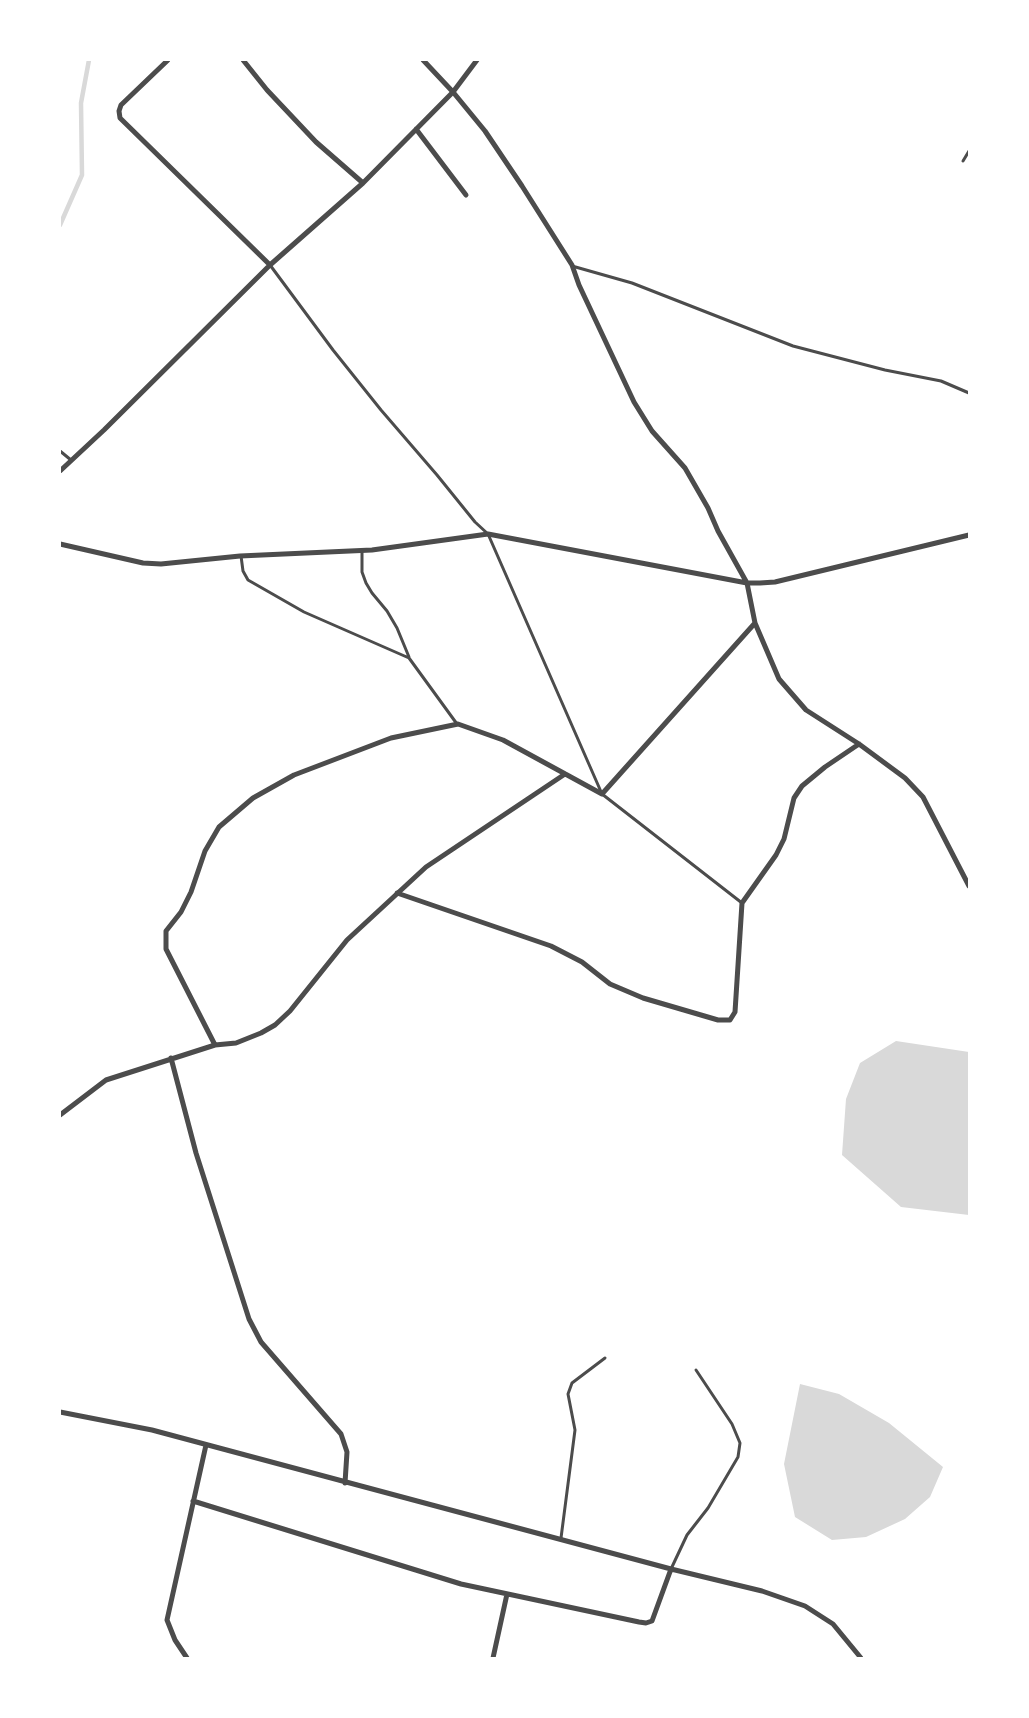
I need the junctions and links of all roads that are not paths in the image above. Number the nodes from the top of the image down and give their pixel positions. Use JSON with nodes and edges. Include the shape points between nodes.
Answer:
{"nodes":[{"id":1,"x":168,"y":60,"type":"edge"},
{"id":2,"x":242,"y":60,"type":"edge"},
{"id":3,"x":423,"y":60,"type":"edge"},
{"id":4,"x":477,"y":60,"type":"edge"},
{"id":5,"x":453,"y":92,"type":"junction"},
{"id":6,"x":416,"y":129,"type":"junction"},
{"id":7,"x":969,"y":150,"type":"edge"},
{"id":8,"x":963,"y":161,"type":"dead end"},
{"id":9,"x":363,"y":183,"type":"junction"},
{"id":10,"x":466,"y":195,"type":"dead end"},
{"id":11,"x":270,"y":265,"type":"junction"},
{"id":12,"x":572,"y":265,"type":"junction"},
{"id":13,"x":969,"y":393,"type":"edge"},
{"id":14,"x":60,"y":451,"type":"edge"},
{"id":15,"x":71,"y":460,"type":"junction"},
{"id":16,"x":60,"y":471,"type":"edge"},
{"id":17,"x":488,"y":534,"type":"junction"},
{"id":18,"x":969,"y":535,"type":"edge"},
{"id":19,"x":60,"y":544,"type":"edge"},
{"id":20,"x":362,"y":551,"type":"junction"},
{"id":21,"x":240,"y":556,"type":"junction"},
{"id":22,"x":748,"y":583,"type":"junction"},
{"id":23,"x":755,"y":623,"type":"junction"},
{"id":24,"x":409,"y":658,"type":"junction"},
{"id":25,"x":458,"y":724,"type":"junction"},
{"id":26,"x":859,"y":744,"type":"junction"},
{"id":27,"x":564,"y":774,"type":"junction"},
{"id":28,"x":602,"y":794,"type":"junction"},
{"id":29,"x":969,"y":886,"type":"edge"},
{"id":30,"x":397,"y":893,"type":"junction"},
{"id":31,"x":742,"y":903,"type":"junction"},
{"id":32,"x":215,"y":1046,"type":"junction"},
{"id":33,"x":171,"y":1058,"type":"junction"},
{"id":34,"x":60,"y":1115,"type":"edge"},
{"id":35,"x":605,"y":1358,"type":"dead end"},
{"id":36,"x":696,"y":1370,"type":"dead end"},
{"id":37,"x":60,"y":1412,"type":"edge"},
{"id":38,"x":206,"y":1445,"type":"junction"},
{"id":39,"x":345,"y":1483,"type":"junction"},
{"id":40,"x":193,"y":1501,"type":"junction"},
{"id":41,"x":561,"y":1538,"type":"junction"},
{"id":42,"x":671,"y":1569,"type":"junction"},
{"id":43,"x":506,"y":1594,"type":"junction"},
{"id":44,"x":187,"y":1658,"type":"edge"},
{"id":45,"x":493,"y":1658,"type":"edge"},
{"id":46,"x":861,"y":1658,"type":"edge"}],
"edges":[{"from":1,"to":11,"type":"street","via":[[121,105],[120,118]]},
{"from":2,"to":9,"type":"street","via":[[316,142]]},
{"from":3,"to":5,"type":"street"},
{"from":4,"to":5,"type":"street"},
{"from":5,"to":6,"type":"street"},
{"from":5,"to":12,"type":"street","via":[[485,131]]},
{"from":6,"to":9,"type":"street"},
{"from":6,"to":10,"type":"street"},
{"from":7,"to":8,"type":"lane"},
{"from":9,"to":11,"type":"street"},
{"from":11,"to":15,"type":"street"},
{"from":11,"to":17,"type":"lane","via":[[381,410]]},
{"from":12,"to":13,"type":"lane","via":[[632,283],[793,346],[941,381]]},
{"from":12,"to":22,"type":"street","via":[[634,402],[652,431],[685,468]]},
{"from":14,"to":15,"type":"lane"},
{"from":15,"to":16,"type":"street"},
{"from":17,"to":20,"type":"street"},
{"from":17,"to":22,"type":"street"},
{"from":17,"to":28,"type":"lane"},
{"from":18,"to":22,"type":"street","via":[[776,582]]},
{"from":19,"to":21,"type":"street","via":[[143,563]]},
{"from":20,"to":21,"type":"street"},
{"from":20,"to":24,"type":"lane","via":[[362,572],[366,583],[396,628]]},
{"from":21,"to":24,"type":"lane","via":[[248,580],[304,612]]},
{"from":22,"to":23,"type":"street"},
{"from":23,"to":26,"type":"street","via":[[779,679],[806,710]]},
{"from":23,"to":28,"type":"street"},
{"from":24,"to":25,"type":"lane"},
{"from":25,"to":27,"type":"street","via":[[503,740]]},
{"from":25,"to":32,"type":"street","via":[[392,738],[294,775],[253,798],[219,827],[205,851],[181,912],[166,931],[165,940],[166,949]]},
{"from":26,"to":29,"type":"street","via":[[904,778],[923,797]]},
{"from":26,"to":31,"type":"street","via":[[802,786],[794,798],[784,839]]},
{"from":27,"to":28,"type":"street"},
{"from":27,"to":30,"type":"street","via":[[426,866]]},
{"from":28,"to":31,"type":"lane"},
{"from":30,"to":31,"type":"street","via":[[551,946],[582,962],[610,984],[643,998],[718,1020],[730,1020],[735,1012]]},
{"from":30,"to":32,"type":"street","via":[[347,940],[275,1025],[236,1043]]},
{"from":32,"to":33,"type":"street"},
{"from":33,"to":34,"type":"street","via":[[106,1080]]},
{"from":33,"to":39,"type":"street","via":[[196,1153],[249,1319],[261,1342],[341,1434],[347,1452]]},
{"from":35,"to":41,"type":"lane","via":[[572,1383],[568,1394],[575,1430]]},
{"from":36,"to":42,"type":"lane","via":[[732,1424],[740,1443],[738,1457],[708,1508],[687,1535]]},
{"from":37,"to":38,"type":"street","via":[[152,1430]]},
{"from":38,"to":39,"type":"street"},
{"from":38,"to":40,"type":"street"},
{"from":39,"to":41,"type":"street"},
{"from":40,"to":43,"type":"street","via":[[462,1584]]},
{"from":40,"to":44,"type":"street","via":[[167,1620]]},
{"from":41,"to":42,"type":"street"},
{"from":42,"to":43,"type":"street","via":[[652,1621],[646,1624]]},
{"from":42,"to":46,"type":"street","via":[[762,1590],[805,1606],[832,1624]]},
{"from":43,"to":45,"type":"street"}]}
